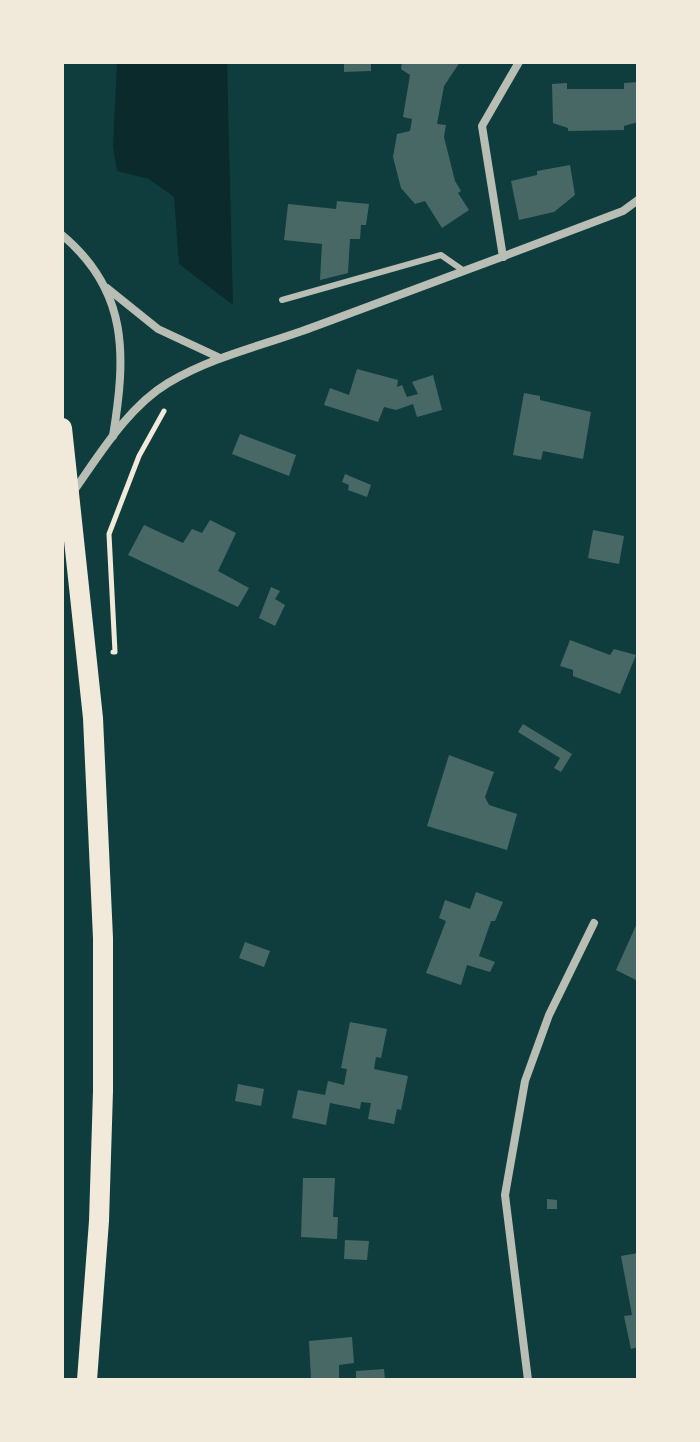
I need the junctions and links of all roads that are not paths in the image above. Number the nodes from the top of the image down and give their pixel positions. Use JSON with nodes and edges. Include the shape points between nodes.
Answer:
{"nodes":[{"id":1,"x":519,"y":62,"type":"edge"},
{"id":2,"x":638,"y":200,"type":"edge"},
{"id":3,"x":62,"y":235,"type":"edge"},
{"id":4,"x":503,"y":257,"type":"junction"},
{"id":5,"x":464,"y":271,"type":"junction"},
{"id":6,"x":107,"y":287,"type":"junction"},
{"id":7,"x":282,"y":300,"type":"dead end"},
{"id":8,"x":218,"y":357,"type":"junction"},
{"id":9,"x":62,"y":428,"type":"edge"},
{"id":10,"x":113,"y":437,"type":"junction"},
{"id":11,"x":66,"y":496,"type":"edge"},
{"id":12,"x":594,"y":923,"type":"dead end"},
{"id":13,"x":87,"y":1380,"type":"edge"},
{"id":14,"x":528,"y":1380,"type":"edge"}],
"edges":[{"from":1,"to":4,"type":"street","via":[[482,126]]},
{"from":2,"to":4,"type":"street","via":[[623,211]]},
{"from":3,"to":6,"type":"street","via":[[83,252]]},
{"from":4,"to":5,"type":"street"},
{"from":5,"to":7,"type":"lane","via":[[441,255]]},
{"from":5,"to":8,"type":"street"},
{"from":6,"to":8,"type":"street","via":[[158,329]]},
{"from":6,"to":10,"type":"street","via":[[122,352]]},
{"from":8,"to":10,"type":"street","via":[[167,383]]},
{"from":9,"to":11,"type":"main road"},
{"from":10,"to":11,"type":"street"},
{"from":11,"to":13,"type":"main road","via":[[93,718],[103,938],[99,1221]]},
{"from":12,"to":14,"type":"street","via":[[549,1015],[525,1081],[505,1195]]}]}
